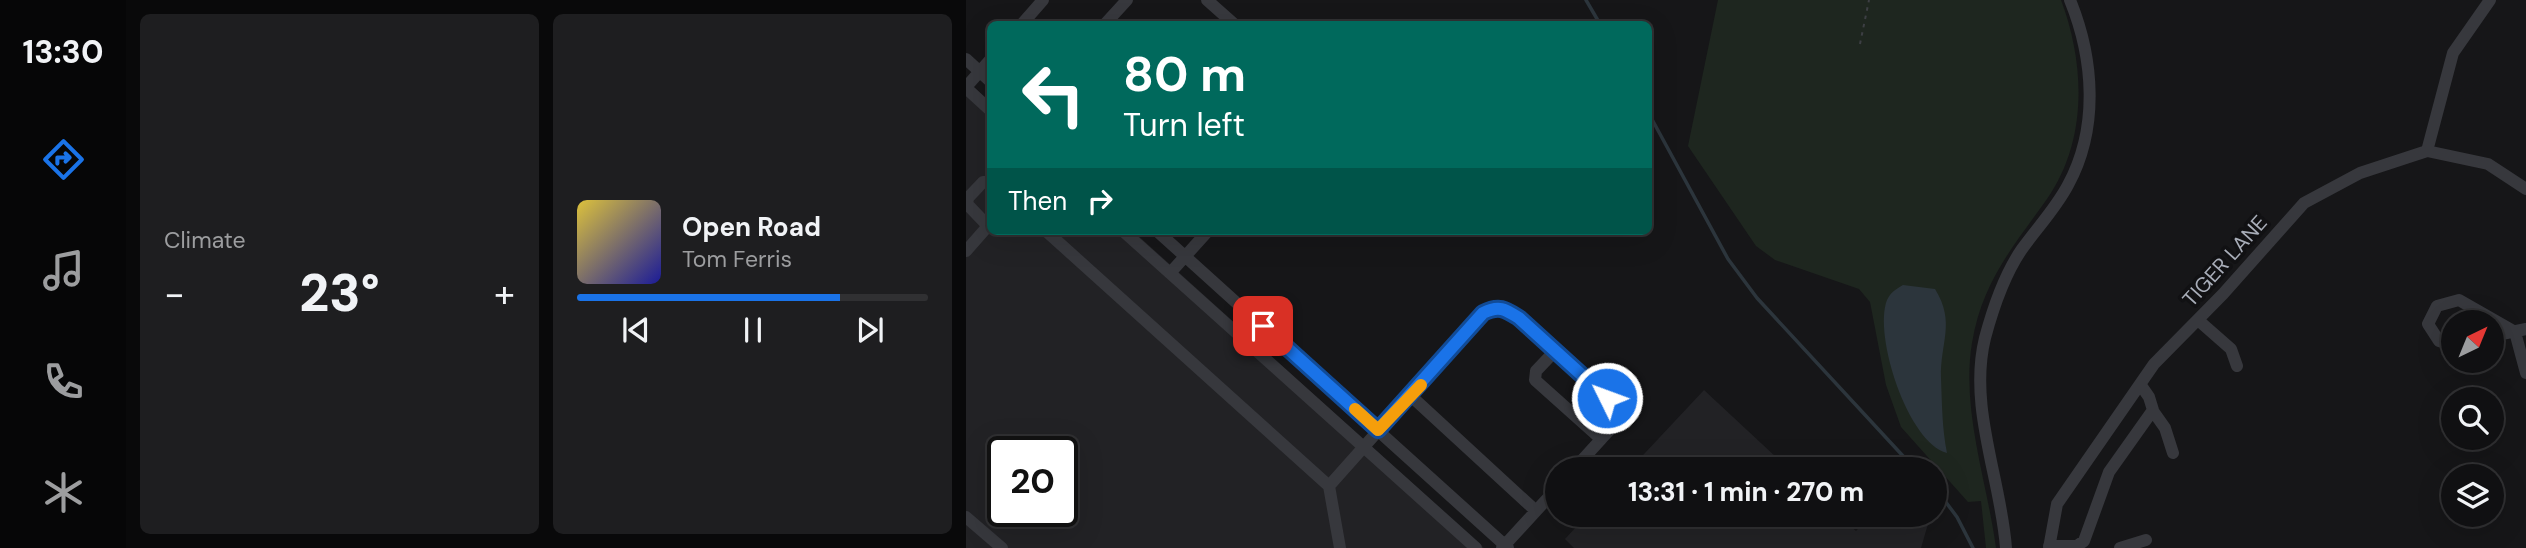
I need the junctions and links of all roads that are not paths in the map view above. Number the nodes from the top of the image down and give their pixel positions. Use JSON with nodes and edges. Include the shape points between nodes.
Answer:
{"nodes":[{"id":1,"x":1043,"y":0,"type":"edge"},
{"id":2,"x":1127,"y":0,"type":"edge"},
{"id":3,"x":1207,"y":0,"type":"edge"},
{"id":4,"x":2070,"y":0,"type":"edge"},
{"id":5,"x":2490,"y":0,"type":"edge"},
{"id":6,"x":1025,"y":21,"type":"edge"},
{"id":7,"x":1108,"y":21,"type":"edge"},
{"id":8,"x":1231,"y":21,"type":"edge"},
{"id":9,"x":966,"y":59,"type":"edge"},
{"id":10,"x":987,"y":64,"type":"edge"},
{"id":11,"x":980,"y":72,"type":"junction"},
{"id":12,"x":987,"y":78,"type":"edge"},
{"id":13,"x":966,"y":88,"type":"edge"},
{"id":14,"x":987,"y":107,"type":"edge"},
{"id":15,"x":2427,"y":151,"type":"junction"},
{"id":16,"x":987,"y":182,"type":"edge"},
{"id":17,"x":2526,"y":189,"type":"edge"},
{"id":18,"x":987,"y":225,"type":"edge"},
{"id":19,"x":987,"y":227,"type":"edge"},
{"id":20,"x":1050,"y":235,"type":"edge"},
{"id":21,"x":1128,"y":235,"type":"edge"},
{"id":22,"x":1161,"y":235,"type":"edge"},
{"id":23,"x":1204,"y":235,"type":"edge"},
{"id":24,"x":966,"y":251,"type":"edge"},
{"id":25,"x":1185,"y":256,"type":"junction"},
{"id":26,"x":1171,"y":272,"type":"junction"},
{"id":27,"x":2481,"y":310,"type":"edge"},
{"id":28,"x":2198,"y":320,"type":"junction"},
{"id":29,"x":2504,"y":322,"type":"edge"},
{"id":30,"x":2521,"y":330,"type":"edge"},
{"id":31,"x":2441,"y":341,"type":"edge"},
{"id":32,"x":1555,"y":351,"type":"junction"},
{"id":33,"x":2238,"y":366,"type":"dead end"},
{"id":34,"x":2526,"y":373,"type":"edge"},
{"id":35,"x":2140,"y":384,"type":"junction"},
{"id":36,"x":1411,"y":396,"type":"junction"},
{"id":37,"x":2153,"y":411,"type":"junction"},
{"id":38,"x":1378,"y":430,"type":"junction"},
{"id":39,"x":1601,"y":439,"type":"junction"},
{"id":40,"x":1363,"y":445,"type":"junction"},
{"id":41,"x":2173,"y":453,"type":"dead end"},
{"id":42,"x":1585,"y":457,"type":"edge"},
{"id":43,"x":1329,"y":485,"type":"junction"},
{"id":44,"x":1545,"y":501,"type":"edge"},
{"id":45,"x":1536,"y":511,"type":"junction"},
{"id":46,"x":966,"y":517,"type":"edge"},
{"id":47,"x":2146,"y":540,"type":"dead end"},
{"id":48,"x":1505,"y":547,"type":"edge"},
{"id":49,"x":2049,"y":547,"type":"edge"},
{"id":50,"x":2079,"y":547,"type":"edge"},
{"id":51,"x":1002,"y":548,"type":"edge"},
{"id":52,"x":1340,"y":548,"type":"edge"},
{"id":53,"x":1476,"y":548,"type":"edge"},
{"id":54,"x":2006,"y":548,"type":"edge"},
{"id":55,"x":2120,"y":548,"type":"edge"}],
"edges":[{"from":1,"to":6,"type":"street"},
{"from":2,"to":7,"type":"street"},
{"from":3,"to":8,"type":"street"},
{"from":4,"to":54,"type":"street","via":[[2088,70],[2091,121],[2068,187],[2020,252],[2001,288],[1985,340],[1980,387]]},
{"from":5,"to":15,"type":"street","via":[[2454,53]]},
{"from":9,"to":11,"type":"street"},
{"from":10,"to":11,"type":"street"},
{"from":11,"to":12,"type":"street"},
{"from":11,"to":13,"type":"street"},
{"from":13,"to":14,"type":"street"},
{"from":15,"to":17,"type":"street","via":[[2488,164]]},
{"from":15,"to":28,"type":"street","name":"TIGER LANE","via":[[2360,173],[2304,203]]},
{"from":16,"to":18,"type":"street","via":[[967,204]]},
{"from":19,"to":24,"type":"street"},
{"from":20,"to":43,"type":"street"},
{"from":21,"to":26,"type":"street"},
{"from":22,"to":25,"type":"street"},
{"from":23,"to":25,"type":"street"},
{"from":25,"to":26,"type":"street"},
{"from":25,"to":38,"type":"street"},
{"from":26,"to":40,"type":"street"},
{"from":27,"to":31,"type":"street","via":[[2448,301],[2437,306],[2428,324]]},
{"from":28,"to":33,"type":"street","via":[[2231,349]]},
{"from":28,"to":35,"type":"street","name":"TIGER LANE"},
{"from":29,"to":30,"type":"street"},
{"from":30,"to":34,"type":"street"},
{"from":32,"to":36,"type":"street","via":[[1519,318],[1495,307],[1483,313]]},
{"from":32,"to":39,"type":"street","via":[[1536,371],[1535,380]]},
{"from":32,"to":39,"type":"street","via":[[1624,414]]},
{"from":35,"to":37,"type":"street"},
{"from":35,"to":49,"type":"street","name":"TIGER LANE","via":[[2057,504]]},
{"from":36,"to":38,"type":"street"},
{"from":36,"to":45,"type":"street"},
{"from":37,"to":41,"type":"street","via":[[2165,428]]},
{"from":37,"to":50,"type":"street","via":[[2109,472]]},
{"from":38,"to":40,"type":"street"},
{"from":38,"to":48,"type":"street"},
{"from":39,"to":42,"type":"street"},
{"from":40,"to":43,"type":"street"},
{"from":40,"to":53,"type":"street"},
{"from":43,"to":52,"type":"street"},
{"from":44,"to":45,"type":"street"},
{"from":45,"to":48,"type":"street"},
{"from":46,"to":51,"type":"street"},
{"from":47,"to":55,"type":"street"},
{"from":49,"to":50,"type":"street"}]}
